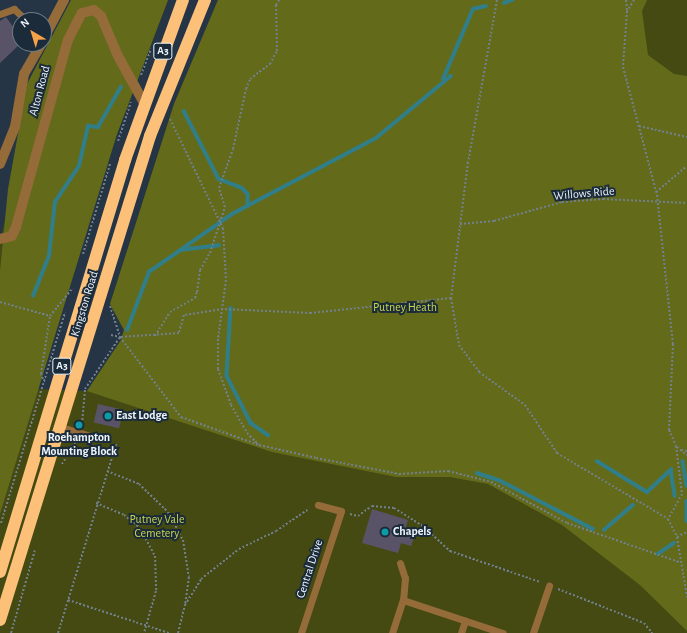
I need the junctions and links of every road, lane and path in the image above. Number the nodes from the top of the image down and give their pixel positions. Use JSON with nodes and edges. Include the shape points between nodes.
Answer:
{"nodes":[{"id":1,"x":64,"y":0,"type":"edge"},
{"id":2,"x":183,"y":0,"type":"edge"},
{"id":3,"x":205,"y":0,"type":"edge"},
{"id":4,"x":279,"y":0,"type":"edge"},
{"id":5,"x":497,"y":0,"type":"edge"},
{"id":6,"x":626,"y":0,"type":"edge"},
{"id":7,"x":634,"y":0,"type":"edge"},
{"id":8,"x":627,"y":11,"type":"junction"},
{"id":9,"x":17,"y":12,"type":"edge"},
{"id":10,"x":0,"y":14,"type":"edge"},
{"id":11,"x":52,"y":23,"type":"edge"},
{"id":12,"x":36,"y":52,"type":"edge"},
{"id":13,"x":144,"y":103,"type":"junction"},
{"id":14,"x":168,"y":117,"type":"dead end"},
{"id":15,"x":639,"y":126,"type":"junction"},
{"id":16,"x":687,"y":137,"type":"edge"},
{"id":17,"x":0,"y":164,"type":"edge"},
{"id":18,"x":687,"y":166,"type":"edge"},
{"id":19,"x":656,"y":192,"type":"junction"},
{"id":20,"x":658,"y":200,"type":"junction"},
{"id":21,"x":687,"y":203,"type":"edge"},
{"id":22,"x":221,"y":220,"type":"junction"},
{"id":23,"x":460,"y":224,"type":"junction"},
{"id":24,"x":0,"y":239,"type":"edge"},
{"id":25,"x":451,"y":298,"type":"junction"},
{"id":26,"x":0,"y":302,"type":"edge"},
{"id":27,"x":68,"y":302,"type":"dead end"},
{"id":28,"x":108,"y":302,"type":"dead end"},
{"id":29,"x":66,"y":310,"type":"dead end"},
{"id":30,"x":223,"y":310,"type":"junction"},
{"id":31,"x":50,"y":316,"type":"junction"},
{"id":32,"x":111,"y":335,"type":"dead end"},
{"id":33,"x":155,"y":336,"type":"junction"},
{"id":34,"x":120,"y":337,"type":"junction"},
{"id":35,"x":44,"y":380,"type":"junction"},
{"id":36,"x":84,"y":389,"type":"dead end"},
{"id":37,"x":61,"y":427,"type":"junction"},
{"id":38,"x":91,"y":436,"type":"dead end"},
{"id":39,"x":77,"y":440,"type":"dead end"},
{"id":40,"x":116,"y":444,"type":"dead end"},
{"id":41,"x":259,"y":445,"type":"junction"},
{"id":42,"x":676,"y":446,"type":"junction"},
{"id":43,"x":680,"y":450,"type":"junction"},
{"id":44,"x":687,"y":451,"type":"edge"},
{"id":45,"x":687,"y":455,"type":"edge"},
{"id":46,"x":60,"y":467,"type":"dead end"},
{"id":47,"x":107,"y":470,"type":"junction"},
{"id":48,"x":96,"y":503,"type":"junction"},
{"id":49,"x":317,"y":505,"type":"joint"},
{"id":50,"x":341,"y":511,"type":"junction"},
{"id":51,"x":668,"y":519,"type":"junction"},
{"id":52,"x":0,"y":529,"type":"edge"},
{"id":53,"x":687,"y":532,"type":"edge"},
{"id":54,"x":677,"y":537,"type":"junction"},
{"id":55,"x":38,"y":543,"type":"dead end"},
{"id":56,"x":680,"y":562,"type":"junction"},
{"id":57,"x":400,"y":563,"type":"dead end"},
{"id":58,"x":0,"y":572,"type":"edge"},
{"id":59,"x":549,"y":586,"type":"junction"},
{"id":60,"x":687,"y":597,"type":"edge"},
{"id":61,"x":68,"y":600,"type":"junction"},
{"id":62,"x":403,"y":600,"type":"junction"},
{"id":63,"x":185,"y":605,"type":"junction"},
{"id":64,"x":0,"y":620,"type":"edge"},
{"id":65,"x":465,"y":621,"type":"junction"},
{"id":66,"x":147,"y":626,"type":"junction"},
{"id":67,"x":11,"y":633,"type":"edge"},
{"id":68,"x":58,"y":633,"type":"edge"},
{"id":69,"x":144,"y":633,"type":"edge"},
{"id":70,"x":169,"y":633,"type":"edge"},
{"id":71,"x":178,"y":633,"type":"edge"},
{"id":72,"x":301,"y":633,"type":"edge"},
{"id":73,"x":392,"y":633,"type":"edge"},
{"id":74,"x":462,"y":633,"type":"edge"},
{"id":75,"x":503,"y":633,"type":"edge"},
{"id":76,"x":533,"y":633,"type":"edge"},
{"id":77,"x":652,"y":633,"type":"edge"}],
"edges":[{"from":1,"to":11,"type":"street"},
{"from":2,"to":13,"type":"highway","name":"Kingston Road","number":"A3"},
{"from":3,"to":37,"type":"highway","name":"Kingston Road","number":"A3","via":[[150,136]]},
{"from":4,"to":22,"type":"path","via":[[276,5],[277,51],[270,64],[250,80],[246,89],[233,149],[219,188],[225,207]]},
{"from":5,"to":23,"type":"path"},
{"from":6,"to":8,"type":"path"},
{"from":7,"to":8,"type":"path"},
{"from":8,"to":15,"type":"path","via":[[623,67]]},
{"from":9,"to":10,"type":"lane","via":[[14,9]]},
{"from":12,"to":17,"type":"street","via":[[24,74],[15,127]]},
{"from":13,"to":24,"type":"street","name":"Alton Road","via":[[118,56],[101,16],[94,10],[82,13],[68,40],[16,227],[12,236]]},
{"from":13,"to":58,"type":"highway","name":"Kingston Road","number":"A3"},
{"from":14,"to":22,"type":"path"},
{"from":15,"to":16,"type":"path"},
{"from":15,"to":19,"type":"path"},
{"from":18,"to":19,"type":"path"},
{"from":19,"to":20,"type":"path"},
{"from":20,"to":21,"type":"path","name":"Willows Ride"},
{"from":20,"to":23,"type":"path","name":"Willows Ride","via":[[562,202],[494,221]]},
{"from":20,"to":42,"type":"path","via":[[673,344],[669,430]]},
{"from":22,"to":30,"type":"path","via":[[225,247]]},
{"from":22,"to":33,"type":"path","via":[[210,253],[200,270],[195,298],[170,312]]},
{"from":23,"to":25,"type":"path"},
{"from":25,"to":30,"type":"path","via":[[311,313]]},
{"from":25,"to":51,"type":"path","via":[[459,345],[479,372],[525,405],[557,453]]},
{"from":26,"to":31,"type":"path"},
{"from":27,"to":31,"type":"path","via":[[73,288]]},
{"from":28,"to":34,"type":"path"},
{"from":29,"to":35,"type":"path"},
{"from":30,"to":33,"type":"path","via":[[184,316],[179,333]]},
{"from":30,"to":41,"type":"path","via":[[218,339],[218,369],[231,405],[247,434]]},
{"from":31,"to":35,"type":"path","via":[[41,374]]},
{"from":32,"to":34,"type":"path"},
{"from":33,"to":34,"type":"path"},
{"from":34,"to":36,"type":"path"},
{"from":34,"to":41,"type":"path","via":[[180,417]]},
{"from":35,"to":52,"type":"path"},
{"from":37,"to":38,"type":"lane"},
{"from":37,"to":64,"type":"highway","name":"Kingston Road","number":"A3"},
{"from":39,"to":46,"type":"path"},
{"from":40,"to":47,"type":"path"},
{"from":41,"to":56,"type":"path","via":[[399,474],[448,471],[491,482],[566,523]]},
{"from":42,"to":43,"type":"path"},
{"from":42,"to":51,"type":"path","via":[[682,494]]},
{"from":43,"to":44,"type":"path"},
{"from":43,"to":45,"type":"path"},
{"from":47,"to":48,"type":"path"},
{"from":47,"to":63,"type":"path","via":[[139,484],[168,512],[183,540],[189,578]]},
{"from":48,"to":61,"type":"path"},
{"from":48,"to":66,"type":"path","via":[[124,515],[140,528],[155,556],[156,591]]},
{"from":49,"to":50,"type":"lane"},
{"from":49,"to":63,"type":"path","via":[[234,553],[201,579]]},
{"from":50,"to":59,"type":"path","via":[[358,516],[372,506],[394,508],[424,526],[450,551]]},
{"from":50,"to":72,"type":"lane","name":"Central Drive"},
{"from":51,"to":54,"type":"path"},
{"from":53,"to":54,"type":"path"},
{"from":54,"to":56,"type":"path"},
{"from":55,"to":67,"type":"path"},
{"from":56,"to":60,"type":"path"},
{"from":57,"to":62,"type":"lane","via":[[405,578]]},
{"from":59,"to":76,"type":"lane"},
{"from":59,"to":77,"type":"path","via":[[644,623]]},
{"from":61,"to":66,"type":"path"},
{"from":61,"to":68,"type":"path"},
{"from":62,"to":65,"type":"lane"},
{"from":62,"to":73,"type":"lane"},
{"from":63,"to":71,"type":"path"},
{"from":65,"to":74,"type":"lane"},
{"from":65,"to":75,"type":"lane"},
{"from":66,"to":69,"type":"path"},
{"from":66,"to":70,"type":"path"}]}
